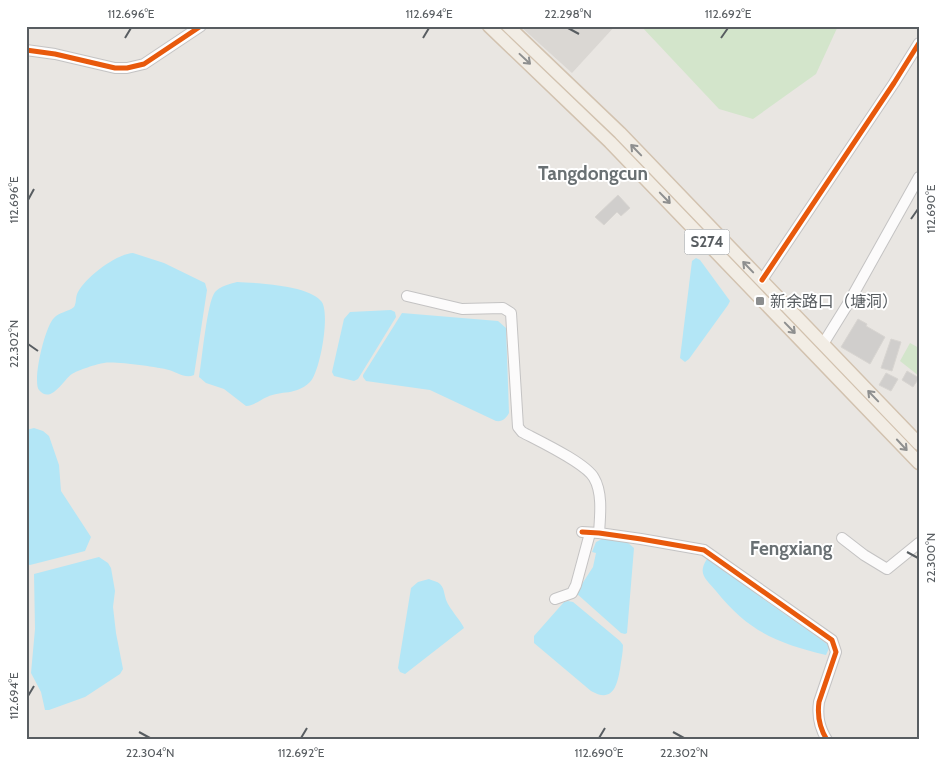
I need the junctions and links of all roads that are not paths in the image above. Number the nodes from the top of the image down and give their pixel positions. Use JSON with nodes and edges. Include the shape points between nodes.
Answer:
{"nodes":[{"id":1,"x":201,"y":26,"type":"edge"},
{"id":2,"x":489,"y":26,"type":"edge"},
{"id":3,"x":508,"y":26,"type":"edge"},
{"id":4,"x":919,"y":43,"type":"edge"},
{"id":5,"x":26,"y":50,"type":"edge"},
{"id":6,"x":919,"y":177,"type":"edge"},
{"id":7,"x":762,"y":280,"type":"junction"},
{"id":8,"x":406,"y":296,"type":"dead end"},
{"id":9,"x":822,"y":344,"type":"junction"},
{"id":10,"x":919,"y":444,"type":"edge"},
{"id":11,"x":919,"y":463,"type":"edge"},
{"id":12,"x":590,"y":533,"type":"junction"},
{"id":13,"x":842,"y":538,"type":"dead end"},
{"id":14,"x":919,"y":543,"type":"edge"},
{"id":15,"x":555,"y":600,"type":"dead end"},
{"id":16,"x":827,"y":740,"type":"edge"}],
"edges":[{"from":1,"to":5,"type":"street","via":[[144,64],[127,68]]},
{"from":2,"to":11,"type":"main road","number":"S274","one_way":true,"via":[[617,149]]},
{"from":7,"to":3,"type":"main road","number":"S274","one_way":true,"via":[[620,133]]},
{"from":4,"to":7,"type":"street"},
{"from":6,"to":9,"type":"street"},
{"from":7,"to":9,"type":"main road","number":"S274"},
{"from":8,"to":12,"type":"street","via":[[462,309],[503,308],[511,313],[518,427],[577,463],[595,479],[600,516]]},
{"from":10,"to":9,"type":"main road","number":"S274","one_way":true},
{"from":12,"to":15,"type":"street","via":[[572,593]]},
{"from":12,"to":16,"type":"street","via":[[704,550],[832,640],[835,656],[818,710],[820,727]]},
{"from":13,"to":14,"type":"street","via":[[887,569]]}]}
